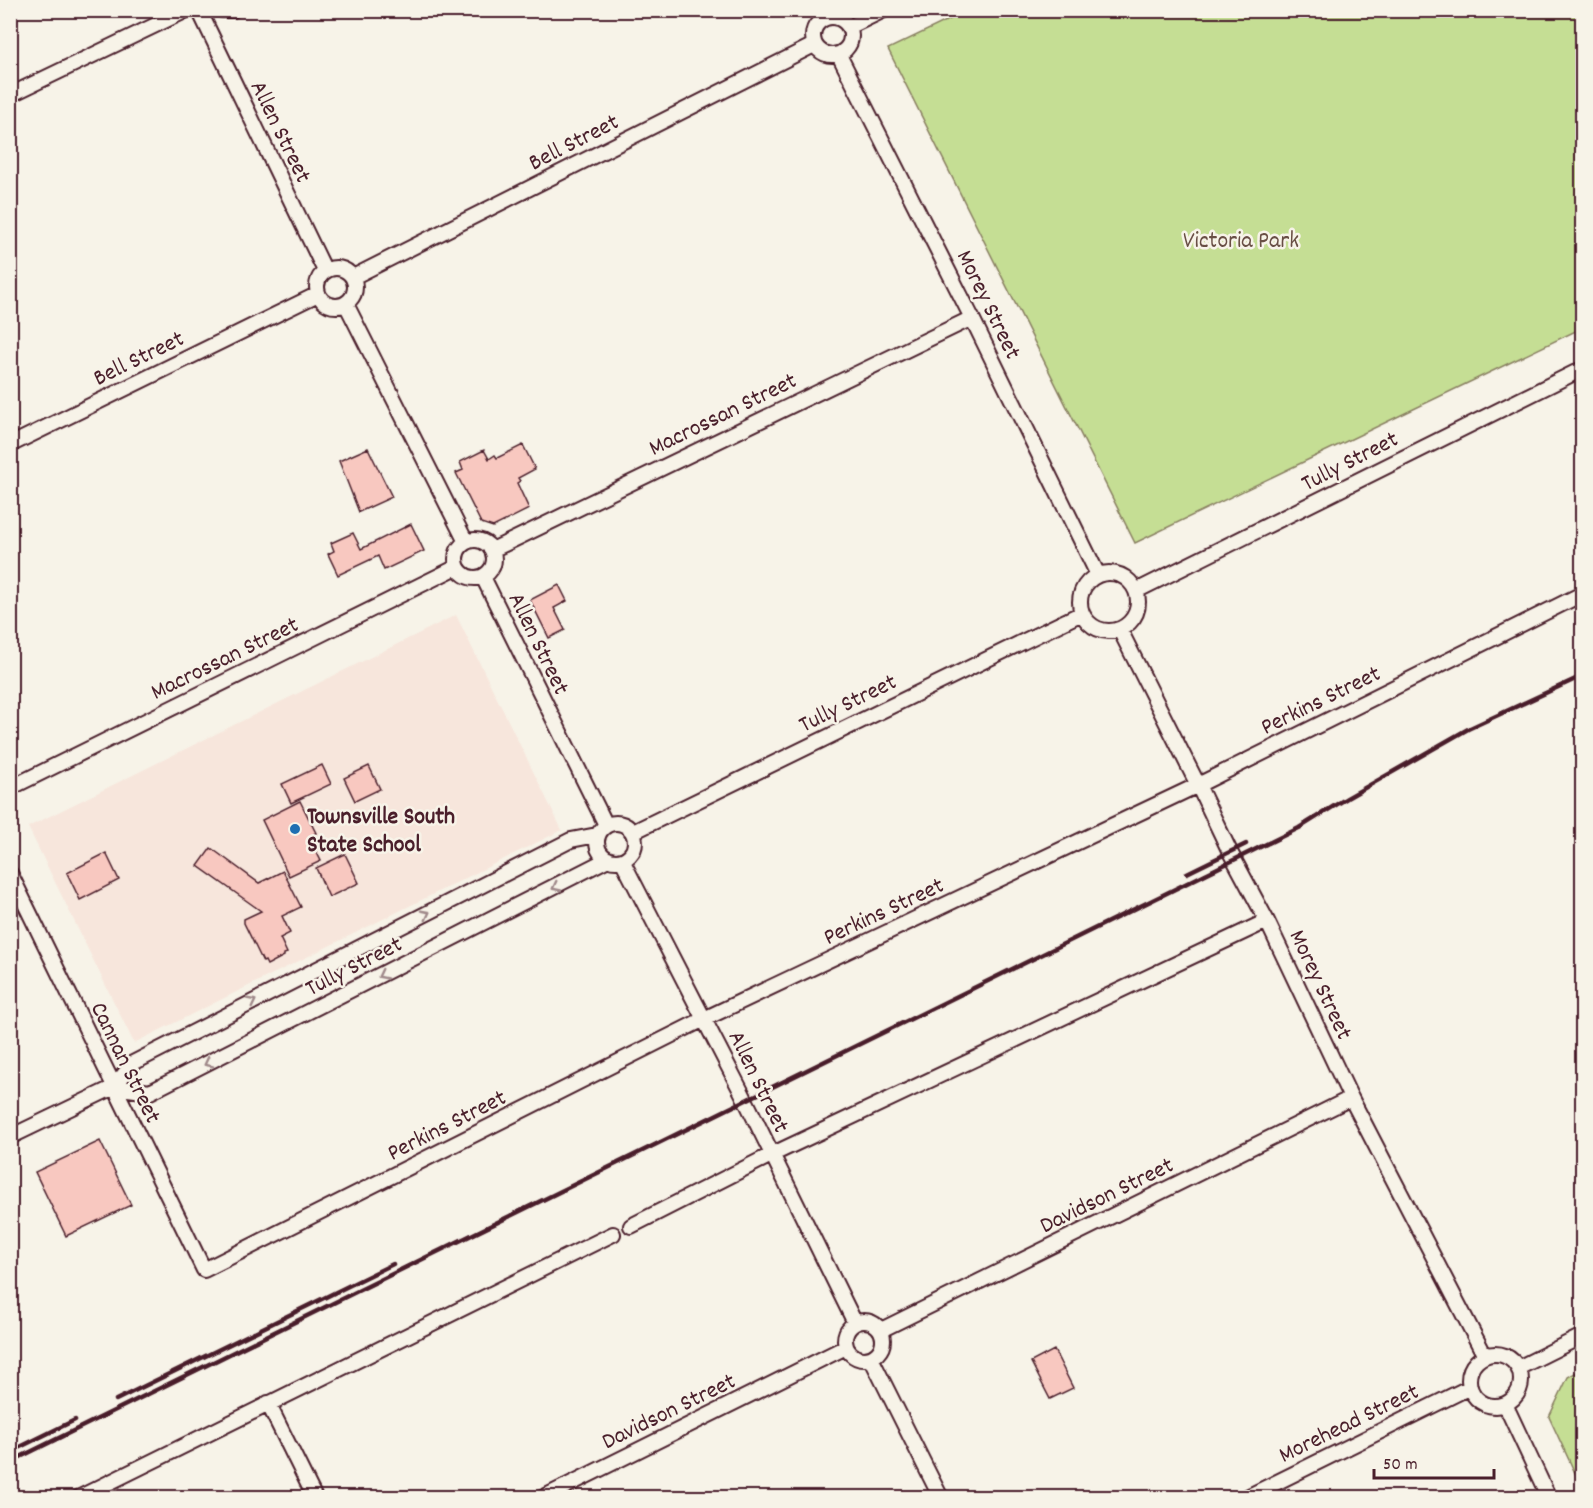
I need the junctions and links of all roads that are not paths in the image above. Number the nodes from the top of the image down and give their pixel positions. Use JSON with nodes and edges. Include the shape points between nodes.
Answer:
{"nodes":[{"id":1,"x":187,"y":10,"type":"edge"},
{"id":2,"x":199,"y":10,"type":"edge"},
{"id":3,"x":222,"y":10,"type":"edge"},
{"id":4,"x":233,"y":10,"type":"edge"},
{"id":5,"x":884,"y":10,"type":"edge"},
{"id":6,"x":820,"y":15,"type":"edge"},
{"id":7,"x":849,"y":27,"type":"junction"},
{"id":8,"x":814,"y":45,"type":"junction"},
{"id":9,"x":839,"y":55,"type":"junction"},
{"id":10,"x":10,"y":95,"type":"edge"},
{"id":11,"x":325,"y":271,"type":"junction"},
{"id":12,"x":353,"y":278,"type":"junction"},
{"id":13,"x":318,"y":294,"type":"junction"},
{"id":14,"x":346,"y":304,"type":"junction"},
{"id":15,"x":972,"y":318,"type":"junction"},
{"id":16,"x":1582,"y":369,"type":"edge"},
{"id":17,"x":10,"y":445,"type":"edge"},
{"id":18,"x":466,"y":542,"type":"junction"},
{"id":19,"x":492,"y":550,"type":"junction"},
{"id":20,"x":457,"y":567,"type":"junction"},
{"id":21,"x":1098,"y":575,"type":"junction"},
{"id":22,"x":483,"y":577,"type":"junction"},
{"id":23,"x":1136,"y":591,"type":"junction"},
{"id":24,"x":1582,"y":594,"type":"edge"},
{"id":25,"x":1082,"y":613,"type":"junction"},
{"id":26,"x":1120,"y":630,"type":"junction"},
{"id":27,"x":1198,"y":785,"type":"junction"},
{"id":28,"x":10,"y":788,"type":"edge"},
{"id":29,"x":601,"y":830,"type":"junction"},
{"id":30,"x":633,"y":832,"type":"junction"},
{"id":31,"x":608,"y":859,"type":"junction"},
{"id":32,"x":622,"y":860,"type":"junction"},
{"id":33,"x":10,"y":873,"type":"edge"},
{"id":34,"x":1267,"y":921,"type":"junction"},
{"id":35,"x":704,"y":1019,"type":"junction"},
{"id":36,"x":114,"y":1087,"type":"junction"},
{"id":37,"x":1351,"y":1098,"type":"junction"},
{"id":38,"x":10,"y":1137,"type":"edge"},
{"id":39,"x":771,"y":1155,"type":"junction"},
{"id":40,"x":631,"y":1226,"type":"dead end"},
{"id":41,"x":613,"y":1234,"type":"dead end"},
{"id":42,"x":204,"y":1270,"type":"joint"},
{"id":43,"x":855,"y":1323,"type":"junction"},
{"id":44,"x":881,"y":1330,"type":"junction"},
{"id":45,"x":1582,"y":1336,"type":"edge"},
{"id":46,"x":846,"y":1347,"type":"junction"},
{"id":47,"x":1485,"y":1356,"type":"junction"},
{"id":48,"x":871,"y":1358,"type":"junction"},
{"id":49,"x":1518,"y":1368,"type":"junction"},
{"id":50,"x":1470,"y":1387,"type":"junction"},
{"id":51,"x":268,"y":1403,"type":"junction"},
{"id":52,"x":1505,"y":1404,"type":"junction"},
{"id":53,"x":78,"y":1497,"type":"edge"},
{"id":54,"x":315,"y":1497,"type":"edge"},
{"id":55,"x":542,"y":1497,"type":"edge"},
{"id":56,"x":941,"y":1497,"type":"edge"},
{"id":57,"x":1245,"y":1497,"type":"edge"},
{"id":58,"x":1549,"y":1497,"type":"edge"}],
"edges":[{"from":1,"to":10,"type":"street"},
{"from":2,"to":11,"type":"street","name":"Allen Street"},
{"from":3,"to":4,"type":"street"},
{"from":5,"to":7,"type":"street"},
{"from":6,"to":7,"type":"street","via":[[838,18]]},
{"from":6,"to":8,"type":"street","via":[[813,31]]},
{"from":7,"to":9,"type":"street","via":[[850,43]]},
{"from":8,"to":9,"type":"street","via":[[825,55]]},
{"from":8,"to":12,"type":"street","name":"Bell Street"},
{"from":9,"to":15,"type":"street","name":"Morey Street"},
{"from":11,"to":12,"type":"street","via":[[341,268]]},
{"from":11,"to":13,"type":"street","via":[[317,280]]},
{"from":12,"to":14,"type":"street","via":[[354,293]]},
{"from":13,"to":14,"type":"street","via":[[328,305]]},
{"from":13,"to":17,"type":"street","name":"Bell Street"},
{"from":14,"to":18,"type":"street"},
{"from":15,"to":19,"type":"street","name":"Macrossan Street"},
{"from":15,"to":21,"type":"street","name":"Morey Street"},
{"from":16,"to":23,"type":"street","name":"Tully Street"},
{"from":18,"to":19,"type":"street","via":[[480,540]]},
{"from":18,"to":20,"type":"street","via":[[457,553]]},
{"from":19,"to":22,"type":"street","via":[[494,566]]},
{"from":20,"to":22,"type":"street","via":[[467,577]]},
{"from":20,"to":28,"type":"street","name":"Macrossan Street"},
{"from":21,"to":23,"type":"street","via":[[1116,573]]},
{"from":21,"to":25,"type":"street","via":[[1090,579],[1080,595]]},
{"from":22,"to":29,"type":"street","name":"Allen Street"},
{"from":23,"to":26,"type":"street","via":[[1134,618]]},
{"from":24,"to":27,"type":"street","name":"Perkins Street"},
{"from":25,"to":26,"type":"street","via":[[1086,621],[1102,631]]},
{"from":25,"to":30,"type":"street","name":"Tully Street"},
{"from":26,"to":27,"type":"street","name":"Morey Street"},
{"from":27,"to":34,"type":"street","name":"Morey Street"},
{"from":27,"to":35,"type":"street","name":"Perkins Street"},
{"from":29,"to":30,"type":"street","via":[[615,822],[625,824]]},
{"from":29,"to":31,"type":"street","via":[[598,849]]},
{"from":36,"to":29,"type":"street","name":"Tully Street","one_way":true,"via":[[133,1063],[571,840]]},
{"from":30,"to":32,"type":"street","via":[[634,848]]},
{"from":31,"to":32,"type":"street"},
{"from":31,"to":36,"type":"street","name":"Tully Street","one_way":true,"via":[[150,1092]]},
{"from":32,"to":35,"type":"street","name":"Allen Street"},
{"from":33,"to":36,"type":"street","name":"Cannan Street"},
{"from":34,"to":37,"type":"street","name":"Morey Street"},
{"from":34,"to":39,"type":"street"},
{"from":35,"to":39,"type":"street","name":"Allen Street"},
{"from":35,"to":42,"type":"street","name":"Perkins Street"},
{"from":36,"to":38,"type":"street","name":"Tully Street"},
{"from":36,"to":42,"type":"street","name":"Cannan Street"},
{"from":37,"to":44,"type":"street","name":"Davidson Street"},
{"from":37,"to":47,"type":"street","name":"Morey Street"},
{"from":39,"to":40,"type":"street"},
{"from":39,"to":43,"type":"street","name":"Allen Street"},
{"from":41,"to":51,"type":"street"},
{"from":43,"to":44,"type":"street","via":[[868,1321]]},
{"from":43,"to":46,"type":"street","via":[[845,1334]]},
{"from":44,"to":48,"type":"street","via":[[882,1347]]},
{"from":45,"to":49,"type":"street"},
{"from":46,"to":48,"type":"street","via":[[856,1358]]},
{"from":46,"to":55,"type":"street","name":"Davidson Street"},
{"from":47,"to":49,"type":"street","via":[[1507,1357]]},
{"from":47,"to":50,"type":"street","via":[[1473,1365]]},
{"from":48,"to":56,"type":"street"},
{"from":49,"to":52,"type":"street","via":[[1520,1389]]},
{"from":50,"to":52,"type":"street","via":[[1484,1403]]},
{"from":50,"to":57,"type":"street","name":"Morehead Street"},
{"from":51,"to":53,"type":"street"},
{"from":51,"to":54,"type":"street"},
{"from":52,"to":58,"type":"street"}]}
